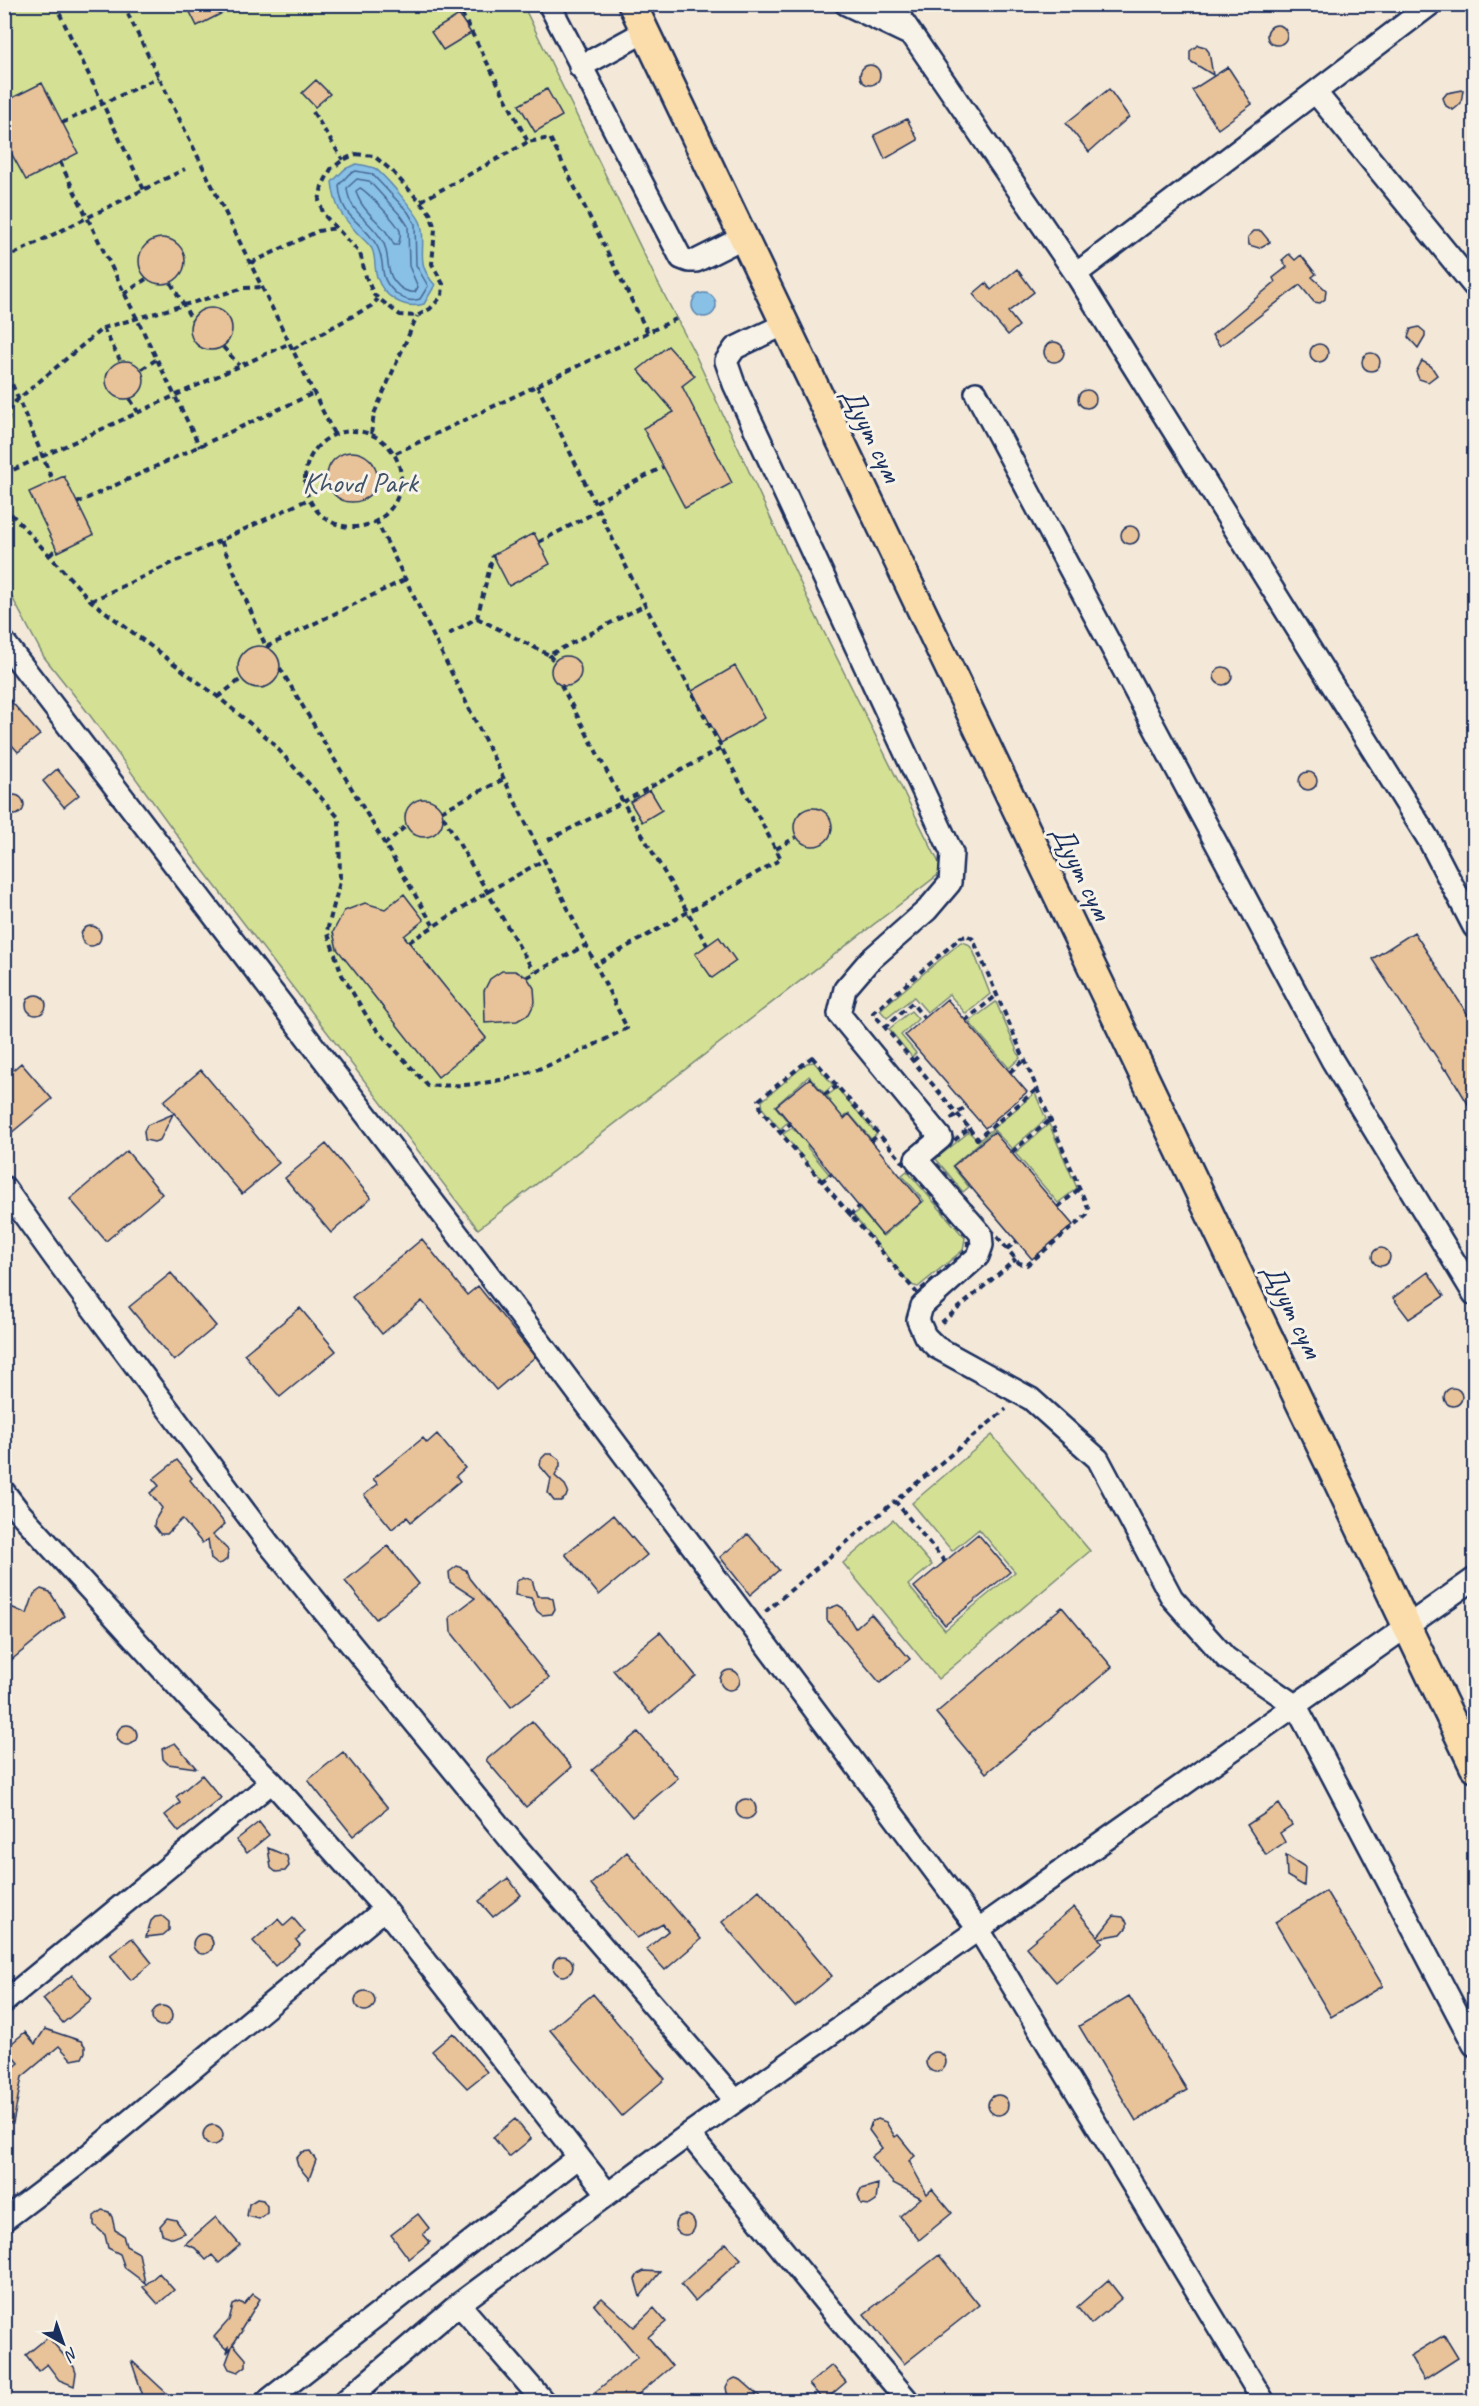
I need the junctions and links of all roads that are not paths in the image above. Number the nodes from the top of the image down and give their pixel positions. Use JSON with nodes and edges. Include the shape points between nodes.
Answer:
{"nodes":[{"id":1,"x":549,"y":4,"type":"edge"},
{"id":2,"x":632,"y":4,"type":"edge"},
{"id":3,"x":846,"y":4,"type":"edge"},
{"id":4,"x":891,"y":4,"type":"edge"},
{"id":5,"x":1431,"y":4,"type":"edge"},
{"id":6,"x":644,"y":32,"type":"junction"},
{"id":7,"x":912,"y":36,"type":"junction"},
{"id":8,"x":580,"y":67,"type":"junction"},
{"id":9,"x":1316,"y":93,"type":"junction"},
{"id":10,"x":742,"y":238,"type":"junction"},
{"id":11,"x":1076,"y":274,"type":"junction"},
{"id":12,"x":1474,"y":286,"type":"edge"},
{"id":13,"x":783,"y":325,"type":"junction"},
{"id":14,"x":976,"y":393,"type":"dead end"},
{"id":15,"x":4,"y":642,"type":"edge"},
{"id":16,"x":1474,"y":927,"type":"edge"},
{"id":17,"x":4,"y":1187,"type":"edge"},
{"id":18,"x":1474,"y":1294,"type":"edge"},
{"id":19,"x":4,"y":1492,"type":"edge"},
{"id":20,"x":12,"y":1519,"type":"edge"},
{"id":21,"x":1474,"y":1579,"type":"edge"},
{"id":22,"x":1408,"y":1626,"type":"junction"},
{"id":23,"x":1296,"y":1706,"type":"junction"},
{"id":24,"x":1474,"y":1767,"type":"edge"},
{"id":25,"x":272,"y":1782,"type":"junction"},
{"id":26,"x":385,"y":1909,"type":"junction"},
{"id":27,"x":979,"y":1930,"type":"junction"},
{"id":28,"x":4,"y":2002,"type":"edge"},
{"id":29,"x":1474,"y":2045,"type":"edge"},
{"id":30,"x":736,"y":2101,"type":"junction"},
{"id":31,"x":689,"y":2134,"type":"junction"},
{"id":32,"x":579,"y":2157,"type":"junction"},
{"id":33,"x":608,"y":2193,"type":"junction"},
{"id":34,"x":4,"y":2220,"type":"edge"},
{"id":35,"x":459,"y":2304,"type":"junction"},
{"id":36,"x":266,"y":2402,"type":"edge"},
{"id":37,"x":344,"y":2402,"type":"edge"},
{"id":38,"x":544,"y":2402,"type":"edge"},
{"id":39,"x":909,"y":2402,"type":"edge"},
{"id":40,"x":1264,"y":2402,"type":"edge"}],
"edges":[{"from":1,"to":8,"type":"street"},
{"from":2,"to":6,"type":"main road","name":"Дуут сум"},
{"from":3,"to":7,"type":"street"},
{"from":4,"to":7,"type":"street"},
{"from":5,"to":9,"type":"street"},
{"from":6,"to":8,"type":"street"},
{"from":6,"to":10,"type":"main road","name":"Дуут сум"},
{"from":7,"to":11,"type":"street"},
{"from":8,"to":10,"type":"street","via":[[681,258],[696,261]]},
{"from":9,"to":11,"type":"street"},
{"from":9,"to":12,"type":"street"},
{"from":10,"to":13,"type":"main road","name":"Дуут сум"},
{"from":11,"to":16,"type":"street","via":[[1429,840]]},
{"from":13,"to":22,"type":"main road","name":"Дуут сум"},
{"from":13,"to":23,"type":"street","via":[[735,348],[726,361],[952,853],[950,883],[845,989],[839,1014],[941,1138],[916,1159],[981,1234],[978,1256],[922,1306],[918,1320],[925,1336],[936,1347],[1031,1399],[1098,1459],[1172,1598],[1226,1658]]},
{"from":14,"to":18,"type":"street","via":[[1332,1060]]},
{"from":15,"to":27,"type":"street","via":[[532,1331]]},
{"from":17,"to":30,"type":"street","via":[[269,1545],[514,1845]]},
{"from":19,"to":20,"type":"street"},
{"from":20,"to":25,"type":"street"},
{"from":21,"to":22,"type":"street"},
{"from":22,"to":23,"type":"street"},
{"from":22,"to":24,"type":"main road","name":"Дуут сум"},
{"from":23,"to":27,"type":"street"},
{"from":23,"to":29,"type":"street"},
{"from":25,"to":26,"type":"street"},
{"from":25,"to":28,"type":"street"},
{"from":26,"to":32,"type":"street"},
{"from":26,"to":34,"type":"street","via":[[74,2167]]},
{"from":27,"to":30,"type":"street"},
{"from":27,"to":40,"type":"street"},
{"from":30,"to":31,"type":"street"},
{"from":31,"to":33,"type":"street"},
{"from":31,"to":39,"type":"street"},
{"from":32,"to":33,"type":"street"},
{"from":32,"to":36,"type":"street"},
{"from":33,"to":35,"type":"street"},
{"from":35,"to":37,"type":"street"},
{"from":35,"to":38,"type":"street"}]}
